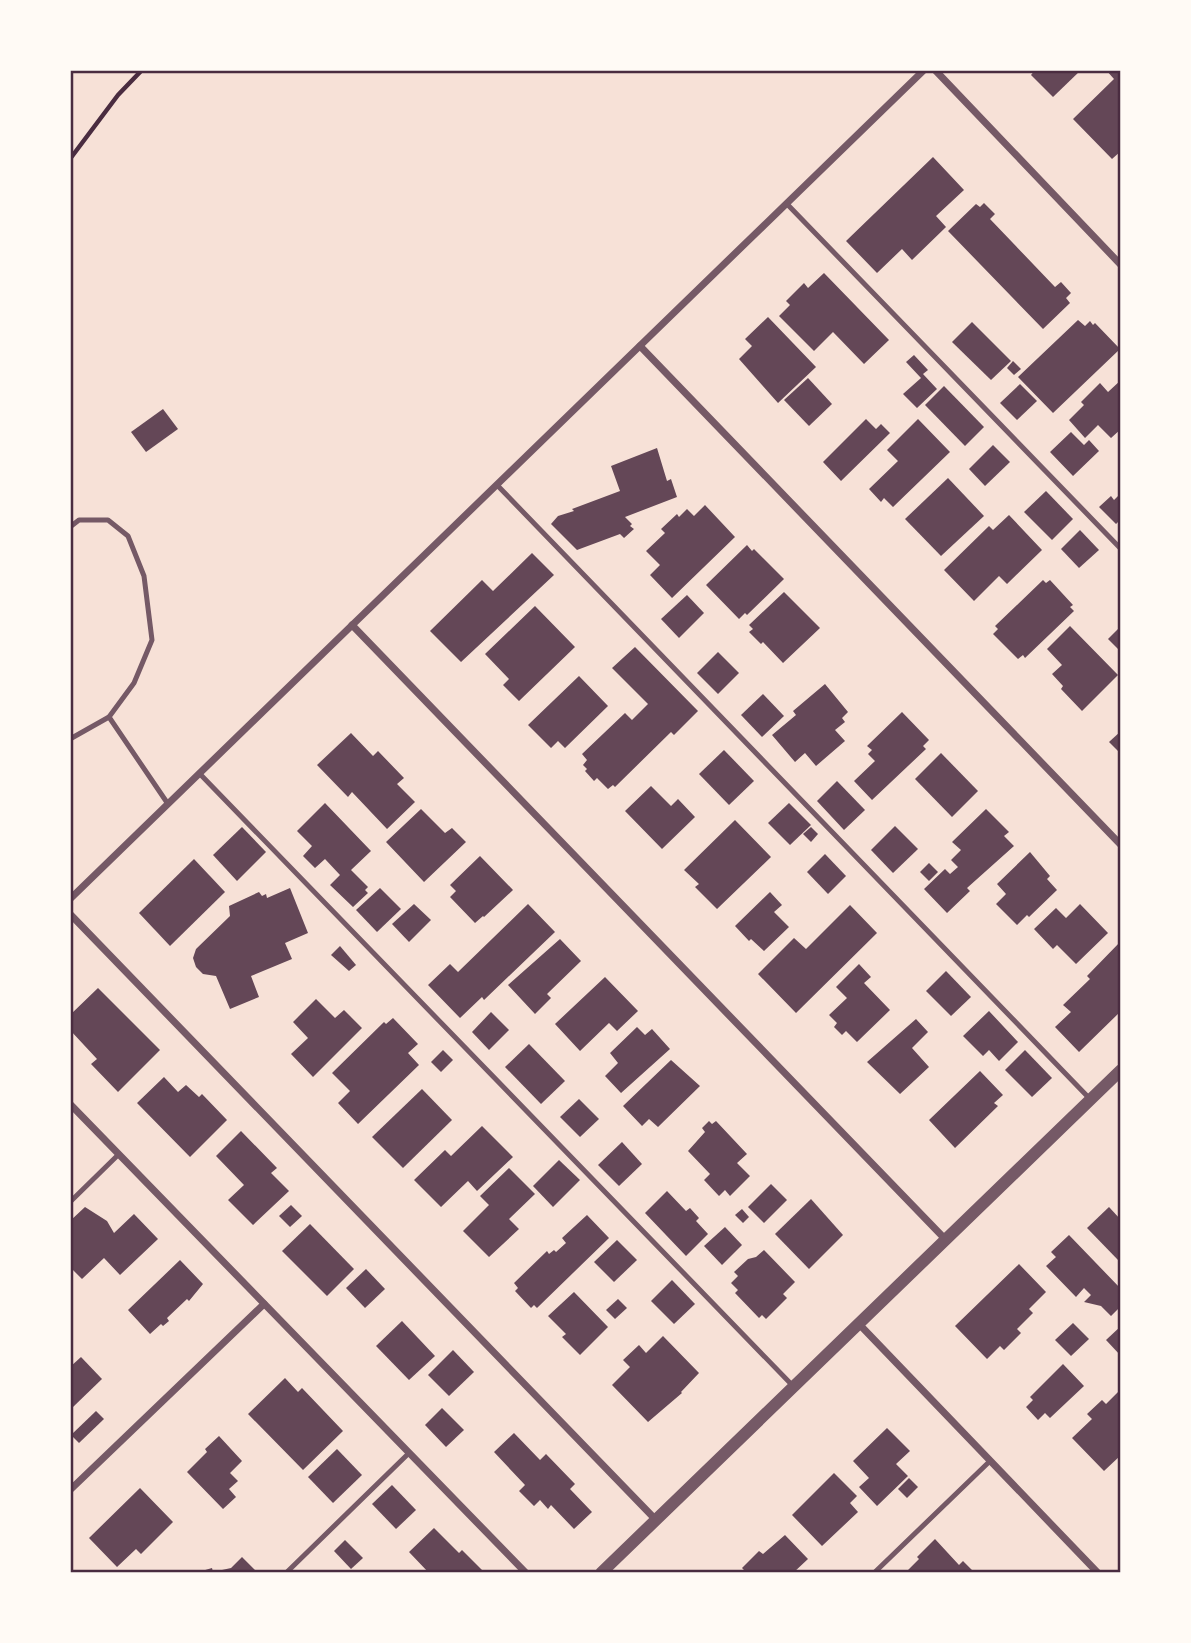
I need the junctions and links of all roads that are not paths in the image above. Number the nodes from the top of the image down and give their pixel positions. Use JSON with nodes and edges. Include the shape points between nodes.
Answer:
{"nodes":[{"id":1,"x":925,"y":70,"type":"edge"},
{"id":2,"x":935,"y":70,"type":"edge"},
{"id":3,"x":786,"y":204,"type":"junction"},
{"id":4,"x":1121,"y":265,"type":"edge"},
{"id":5,"x":640,"y":346,"type":"junction"},
{"id":6,"x":497,"y":485,"type":"junction"},
{"id":7,"x":70,"y":527,"type":"edge"},
{"id":8,"x":1121,"y":549,"type":"edge"},
{"id":9,"x":352,"y":625,"type":"junction"},
{"id":10,"x":109,"y":717,"type":"junction"},
{"id":11,"x":70,"y":739,"type":"edge"},
{"id":12,"x":199,"y":774,"type":"junction"},
{"id":13,"x":168,"y":804,"type":"junction"},
{"id":14,"x":1121,"y":845,"type":"edge"},
{"id":15,"x":70,"y":899,"type":"edge"},
{"id":16,"x":70,"y":914,"type":"edge"},
{"id":17,"x":1121,"y":1070,"type":"edge"},
{"id":18,"x":1091,"y":1100,"type":"junction"},
{"id":19,"x":70,"y":1104,"type":"edge"},
{"id":20,"x":119,"y":1154,"type":"junction"},
{"id":21,"x":70,"y":1202,"type":"edge"},
{"id":22,"x":946,"y":1240,"type":"junction"},
{"id":23,"x":264,"y":1304,"type":"junction"},
{"id":24,"x":859,"y":1324,"type":"junction"},
{"id":25,"x":793,"y":1387,"type":"junction"},
{"id":26,"x":409,"y":1453,"type":"junction"},
{"id":27,"x":990,"y":1461,"type":"junction"},
{"id":28,"x":70,"y":1490,"type":"edge"},
{"id":29,"x":656,"y":1520,"type":"junction"},
{"id":30,"x":286,"y":1573,"type":"edge"},
{"id":31,"x":526,"y":1573,"type":"edge"},
{"id":32,"x":601,"y":1573,"type":"edge"},
{"id":33,"x":874,"y":1573,"type":"edge"},
{"id":34,"x":1098,"y":1573,"type":"edge"}],
"edges":[{"from":1,"to":3,"type":"street"},
{"from":2,"to":4,"type":"street"},
{"from":3,"to":5,"type":"street"},
{"from":3,"to":8,"type":"lane"},
{"from":5,"to":6,"type":"street"},
{"from":5,"to":14,"type":"street"},
{"from":6,"to":9,"type":"street"},
{"from":6,"to":18,"type":"lane"},
{"from":7,"to":10,"type":"lane","via":[[79,520],[108,520],[128,536],[144,576],[152,640],[135,683]]},
{"from":9,"to":12,"type":"street"},
{"from":9,"to":22,"type":"street"},
{"from":10,"to":11,"type":"lane"},
{"from":10,"to":13,"type":"lane"},
{"from":12,"to":13,"type":"street"},
{"from":12,"to":25,"type":"lane"},
{"from":13,"to":15,"type":"street"},
{"from":16,"to":29,"type":"street"},
{"from":17,"to":18,"type":"street"},
{"from":18,"to":22,"type":"street"},
{"from":19,"to":20,"type":"street"},
{"from":20,"to":21,"type":"lane"},
{"from":20,"to":23,"type":"street"},
{"from":22,"to":24,"type":"street"},
{"from":23,"to":26,"type":"street"},
{"from":23,"to":28,"type":"street"},
{"from":24,"to":25,"type":"street"},
{"from":24,"to":27,"type":"street"},
{"from":25,"to":29,"type":"street"},
{"from":26,"to":30,"type":"lane"},
{"from":26,"to":31,"type":"street"},
{"from":27,"to":33,"type":"lane"},
{"from":27,"to":34,"type":"street"},
{"from":29,"to":32,"type":"street"}]}
